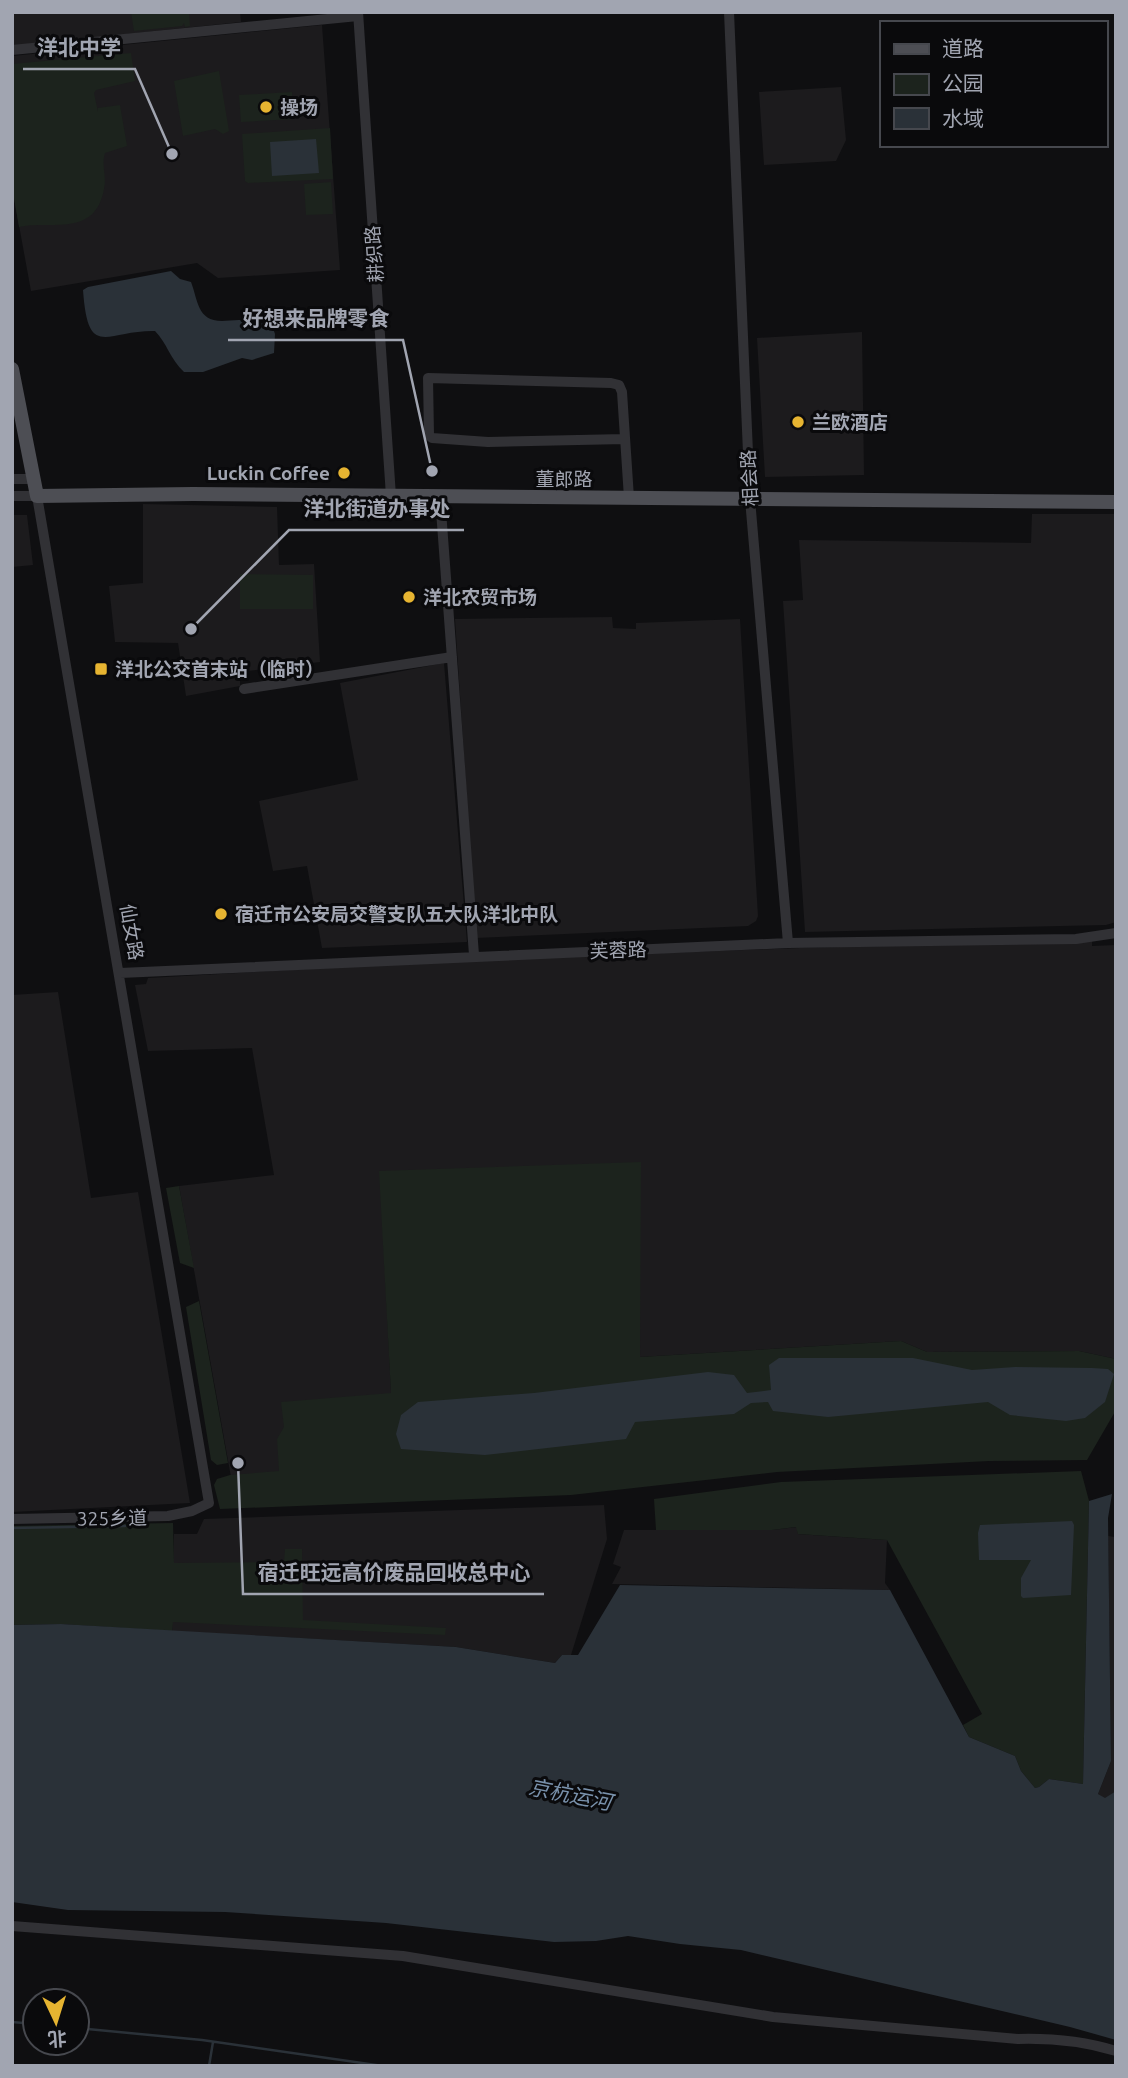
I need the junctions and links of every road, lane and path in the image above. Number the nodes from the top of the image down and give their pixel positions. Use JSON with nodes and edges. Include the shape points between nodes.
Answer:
{"nodes":[{"id":1,"x":729,"y":12,"type":"edge"},
{"id":2,"x":358,"y":14,"type":"edge"},
{"id":3,"x":12,"y":50,"type":"edge"},
{"id":4,"x":12,"y":369,"type":"edge"},
{"id":5,"x":625,"y":439,"type":"junction"},
{"id":6,"x":12,"y":479,"type":"edge"},
{"id":7,"x":34,"y":479,"type":"junction"},
{"id":8,"x":12,"y":496,"type":"edge"},
{"id":9,"x":37,"y":496,"type":"junction"},
{"id":10,"x":391,"y":496,"type":"junction"},
{"id":11,"x":440,"y":497,"type":"junction"},
{"id":12,"x":629,"y":498,"type":"junction"},
{"id":13,"x":750,"y":499,"type":"junction"},
{"id":14,"x":1116,"y":502,"type":"edge"},
{"id":15,"x":452,"y":657,"type":"junction"},
{"id":16,"x":244,"y":689,"type":"dead end"},
{"id":17,"x":1116,"y":933,"type":"edge"},
{"id":18,"x":788,"y":943,"type":"junction"},
{"id":19,"x":474,"y":955,"type":"junction"},
{"id":20,"x":120,"y":973,"type":"junction"},
{"id":21,"x":209,"y":1503,"type":"joint"},
{"id":22,"x":12,"y":1519,"type":"edge"},
{"id":23,"x":12,"y":1926,"type":"edge"},
{"id":24,"x":1116,"y":2051,"type":"edge"}],
"edges":[{"from":1,"to":13,"type":"street","name":"相会路"},
{"from":2,"to":3,"type":"street"},
{"from":2,"to":10,"type":"street","name":"耕织路"},
{"from":4,"to":7,"type":"main road","name":"仙女路"},
{"from":5,"to":5,"type":"street","via":[[617,383],[428,378],[432,438],[488,442]]},
{"from":5,"to":12,"type":"street"},
{"from":6,"to":7,"type":"street"},
{"from":7,"to":9,"type":"main road","name":"仙女路"},
{"from":8,"to":9,"type":"street","name":"董郎路"},
{"from":9,"to":10,"type":"main road","name":"董郎路"},
{"from":9,"to":20,"type":"street","name":"仙女路"},
{"from":10,"to":11,"type":"main road","name":"董郎路"},
{"from":11,"to":12,"type":"main road","name":"董郎路"},
{"from":11,"to":15,"type":"street"},
{"from":12,"to":13,"type":"main road","name":"董郎路"},
{"from":13,"to":14,"type":"main road","name":"董郎路"},
{"from":13,"to":18,"type":"street","name":"相会路"},
{"from":15,"to":16,"type":"street"},
{"from":15,"to":19,"type":"street"},
{"from":17,"to":18,"type":"street","name":"芙蓉路","via":[[1076,939]]},
{"from":18,"to":19,"type":"street","name":"芙蓉路"},
{"from":19,"to":20,"type":"street","name":"芙蓉路"},
{"from":20,"to":21,"type":"street","name":"仙女路"},
{"from":21,"to":22,"type":"street","name":"325乡道","via":[[168,1516]]},
{"from":23,"to":24,"type":"street","via":[[403,1956],[773,2017],[1018,2039],[1052,2038]]}]}
